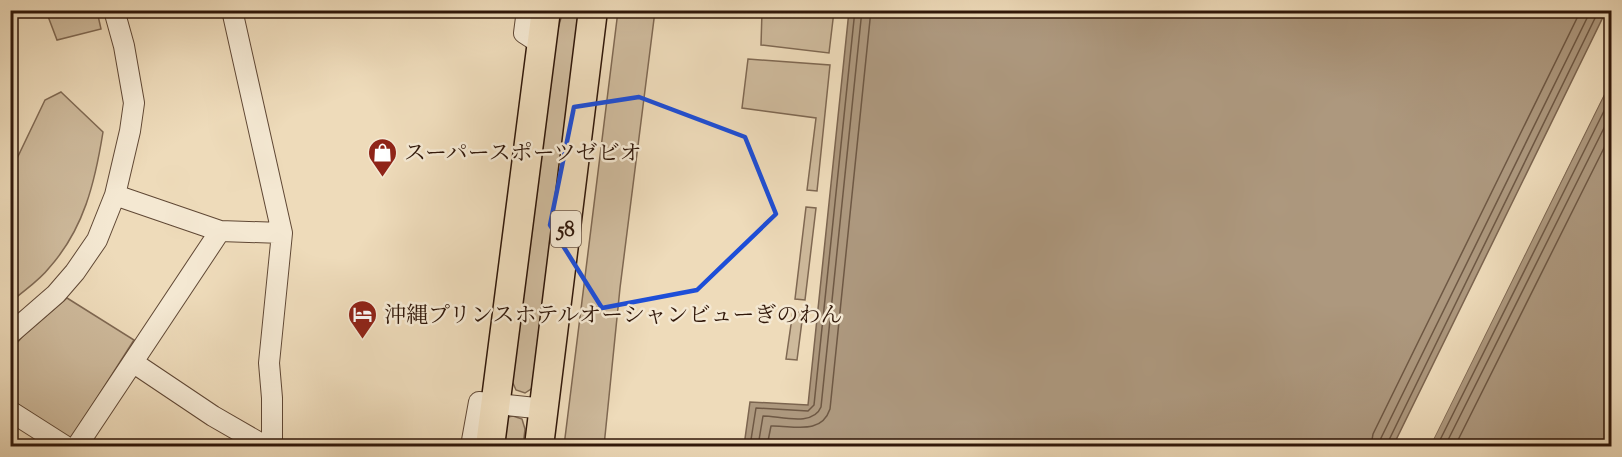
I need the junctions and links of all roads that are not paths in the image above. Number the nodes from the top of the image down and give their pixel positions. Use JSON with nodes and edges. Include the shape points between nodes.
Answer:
{"nodes":[{"id":1,"x":114,"y":10,"type":"edge"},
{"id":2,"x":232,"y":10,"type":"edge"},
{"id":3,"x":527,"y":10,"type":"edge"},
{"id":4,"x":546,"y":10,"type":"edge"},
{"id":5,"x":593,"y":10,"type":"edge"},
{"id":6,"x":541,"y":44,"type":"junction"},
{"id":7,"x":115,"y":195,"type":"junction"},
{"id":8,"x":220,"y":231,"type":"junction"},
{"id":9,"x":282,"y":234,"type":"junction"},
{"id":10,"x":10,"y":334,"type":"edge"},
{"id":11,"x":134,"y":363,"type":"junction"},
{"id":12,"x":496,"y":403,"type":"junction"},
{"id":13,"x":545,"y":409,"type":"junction"},
{"id":14,"x":10,"y":411,"type":"edge"},
{"id":15,"x":64,"y":447,"type":"edge"},
{"id":16,"x":77,"y":447,"type":"edge"},
{"id":17,"x":265,"y":447,"type":"edge"},
{"id":18,"x":272,"y":447,"type":"edge"},
{"id":19,"x":471,"y":447,"type":"edge"},
{"id":20,"x":490,"y":447,"type":"edge"},
{"id":21,"x":540,"y":447,"type":"edge"}],
"edges":[{"from":1,"to":7,"type":"street","via":[[134,103]]},
{"from":2,"to":9,"type":"street"},
{"from":3,"to":6,"type":"street","via":[[524,33]]},
{"from":4,"to":6,"type":"highway","number":"58"},
{"from":5,"to":13,"type":"highway","number":"58"},
{"from":6,"to":12,"type":"highway","number":"58"},
{"from":7,"to":8,"type":"street"},
{"from":7,"to":10,"type":"street","via":[[97,240],[75,272]]},
{"from":8,"to":9,"type":"street"},
{"from":8,"to":11,"type":"street"},
{"from":9,"to":18,"type":"street","via":[[269,363]]},
{"from":11,"to":16,"type":"street"},
{"from":11,"to":17,"type":"street"},
{"from":12,"to":13,"type":"street"},
{"from":12,"to":19,"type":"street","via":[[478,402]]},
{"from":12,"to":20,"type":"highway","number":"58"},
{"from":13,"to":21,"type":"highway","number":"58"},
{"from":14,"to":15,"type":"street"}]}
